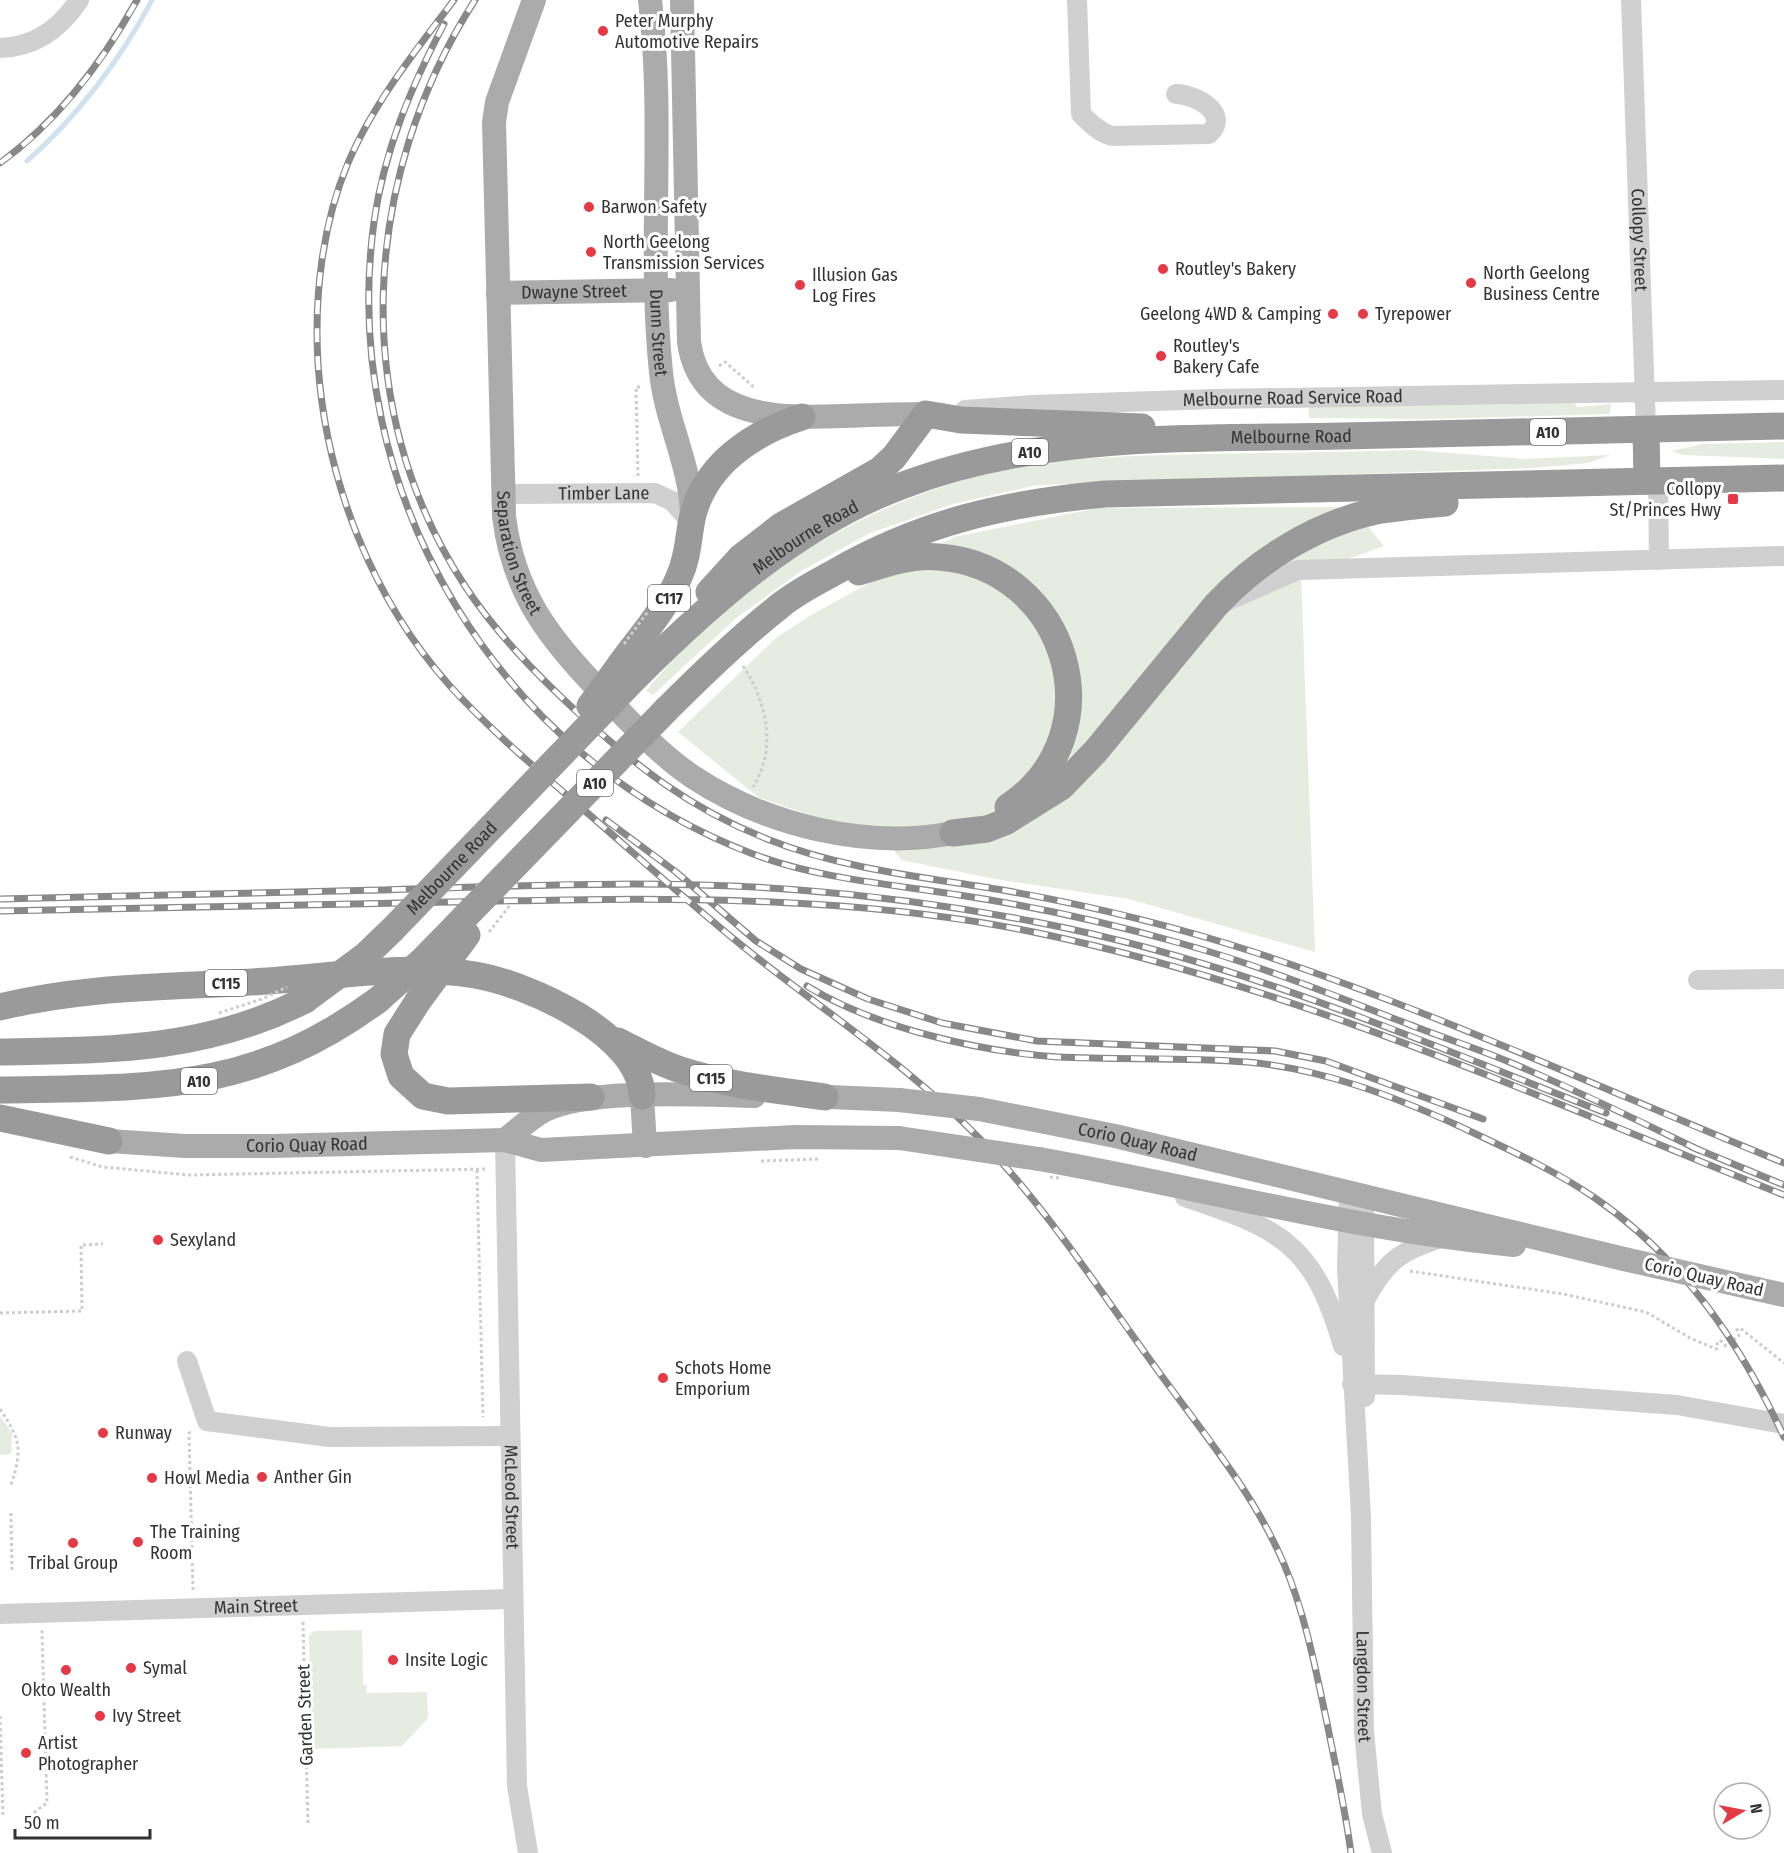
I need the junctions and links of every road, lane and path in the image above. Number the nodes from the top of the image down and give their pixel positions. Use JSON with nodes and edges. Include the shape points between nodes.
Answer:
{"nodes":[{"id":1,"x":79,"y":0,"type":"edge"},
{"id":2,"x":534,"y":0,"type":"edge"},
{"id":3,"x":651,"y":0,"type":"edge"},
{"id":4,"x":682,"y":0,"type":"edge"},
{"id":5,"x":1077,"y":0,"type":"edge"},
{"id":6,"x":1631,"y":0,"type":"edge"},
{"id":7,"x":0,"y":48,"type":"edge"},
{"id":8,"x":1176,"y":94,"type":"dead end"},
{"id":9,"x":657,"y":290,"type":"junction"},
{"id":10,"x":689,"y":290,"type":"junction"},
{"id":11,"x":498,"y":293,"type":"junction"},
{"id":12,"x":700,"y":378,"type":"junction"},
{"id":13,"x":1784,"y":390,"type":"edge"},
{"id":14,"x":760,"y":394,"type":"dead end"},
{"id":15,"x":1644,"y":394,"type":"junction"},
{"id":16,"x":926,"y":414,"type":"junction"},
{"id":17,"x":802,"y":417,"type":"junction"},
{"id":18,"x":1784,"y":426,"type":"edge"},
{"id":19,"x":1646,"y":430,"type":"junction"},
{"id":20,"x":1227,"y":438,"type":"junction"},
{"id":21,"x":1784,"y":478,"type":"edge"},
{"id":22,"x":1653,"y":481,"type":"junction"},
{"id":23,"x":1549,"y":483,"type":"junction"},
{"id":24,"x":504,"y":494,"type":"junction"},
{"id":25,"x":692,"y":520,"type":"junction"},
{"id":26,"x":1784,"y":556,"type":"edge"},
{"id":27,"x":1659,"y":560,"type":"junction"},
{"id":28,"x":783,"y":604,"type":"junction"},
{"id":29,"x":1214,"y":608,"type":"junction"},
{"id":30,"x":649,"y":610,"type":"dead end"},
{"id":31,"x":667,"y":647,"type":"junction"},
{"id":32,"x":626,"y":663,"type":"junction"},
{"id":33,"x":523,"y":796,"type":"joint"},
{"id":34,"x":953,"y":833,"type":"junction"},
{"id":35,"x":524,"y":856,"type":"junction"},
{"id":36,"x":1784,"y":979,"type":"edge"},
{"id":37,"x":1698,"y":980,"type":"dead end"},
{"id":38,"x":297,"y":993,"type":"junction"},
{"id":39,"x":0,"y":1007,"type":"edge"},
{"id":40,"x":219,"y":1013,"type":"dead end"},
{"id":41,"x":604,"y":1034,"type":"junction"},
{"id":42,"x":0,"y":1052,"type":"edge"},
{"id":43,"x":0,"y":1090,"type":"edge"},
{"id":44,"x":642,"y":1096,"type":"junction"},
{"id":45,"x":591,"y":1097,"type":"junction"},
{"id":46,"x":825,"y":1097,"type":"junction"},
{"id":47,"x":0,"y":1118,"type":"edge"},
{"id":48,"x":505,"y":1140,"type":"junction"},
{"id":49,"x":109,"y":1141,"type":"joint"},
{"id":50,"x":645,"y":1146,"type":"junction"},
{"id":51,"x":477,"y":1170,"type":"dead end"},
{"id":52,"x":1111,"y":1173,"type":"junction"},
{"id":53,"x":1060,"y":1178,"type":"dead end"},
{"id":54,"x":1071,"y":1181,"type":"dead end"},
{"id":55,"x":1356,"y":1195,"type":"junction"},
{"id":56,"x":1355,"y":1223,"type":"junction"},
{"id":57,"x":1441,"y":1238,"type":"junction"},
{"id":58,"x":103,"y":1244,"type":"dead end"},
{"id":59,"x":1624,"y":1258,"type":"junction"},
{"id":60,"x":1383,"y":1269,"type":"junction"},
{"id":61,"x":1784,"y":1296,"type":"edge"},
{"id":62,"x":1364,"y":1302,"type":"junction"},
{"id":63,"x":0,"y":1313,"type":"edge"},
{"id":64,"x":188,"y":1361,"type":"dead end"},
{"id":65,"x":1784,"y":1363,"type":"edge"},
{"id":66,"x":1356,"y":1383,"type":"junction"},
{"id":67,"x":0,"y":1409,"type":"edge"},
{"id":68,"x":207,"y":1421,"type":"junction"},
{"id":69,"x":1784,"y":1424,"type":"edge"},
{"id":70,"x":484,"y":1436,"type":"junction"},
{"id":71,"x":510,"y":1436,"type":"junction"},
{"id":72,"x":11,"y":1485,"type":"dead end"},
{"id":73,"x":11,"y":1513,"type":"dead end"},
{"id":74,"x":12,"y":1573,"type":"dead end"},
{"id":75,"x":513,"y":1599,"type":"junction"},
{"id":76,"x":302,"y":1605,"type":"junction"},
{"id":77,"x":193,"y":1608,"type":"junction"},
{"id":78,"x":41,"y":1613,"type":"junction"},
{"id":79,"x":0,"y":1614,"type":"edge"},
{"id":80,"x":0,"y":1716,"type":"edge"},
{"id":81,"x":29,"y":1816,"type":"dead end"},
{"id":82,"x":3,"y":1817,"type":"dead end"},
{"id":83,"x":309,"y":1825,"type":"dead end"},
{"id":84,"x":528,"y":1853,"type":"edge"},
{"id":85,"x":1382,"y":1853,"type":"edge"}],
"edges":[{"from":1,"to":7,"type":"street","via":[[65,19],[36,41]]},
{"from":2,"to":11,"type":"main road","name":"Separation Street","via":[[495,112]]},
{"from":3,"to":9,"type":"main road","name":"Dunn Street","number":"C117"},
{"from":4,"to":10,"type":"main road","name":"Dunn Street"},
{"from":5,"to":8,"type":"street","via":[[1081,114],[1100,132],[1112,136],[1209,134],[1215,121],[1203,101]]},
{"from":6,"to":15,"type":"street","name":"Collopy Street"},
{"from":9,"to":10,"type":"main road","name":"Dwayne Street"},
{"from":9,"to":11,"type":"main road","name":"Dwayne Street"},
{"from":9,"to":25,"type":"main road","name":"Dunn Street","number":"C117","via":[[663,387],[688,472]]},
{"from":10,"to":12,"type":"main road","name":"Dunn Street","via":[[689,342]]},
{"from":11,"to":24,"type":"main road","name":"Separation Street"},
{"from":12,"to":14,"type":"path","via":[[725,362]]},
{"from":12,"to":17,"type":"main road","via":[[717,394],[746,409]]},
{"from":13,"to":15,"type":"street","name":"Melbourne Road Service Road"},
{"from":15,"to":16,"type":"street","name":"Melbourne Road Service Road","via":[[1144,401],[1023,405]]},
{"from":15,"to":19,"type":"street","name":"Collopy Street"},
{"from":16,"to":17,"type":"main road","name":"Melbourne Road Service Road"},
{"from":16,"to":20,"type":"highway","via":[[961,420],[1131,425]]},
{"from":16,"to":31,"type":"highway","via":[[880,470],[781,526],[740,558],[721,576]]},
{"from":17,"to":25,"type":"highway","via":[[746,443],[726,458],[704,488]]},
{"from":18,"to":19,"type":"highway","name":"Melbourne Road","number":"A10"},
{"from":19,"to":20,"type":"highway","name":"Melbourne Road","number":"A10"},
{"from":19,"to":22,"type":"highway","name":"Collopy Street"},
{"from":20,"to":31,"type":"highway","name":"Melbourne Road","number":"A10","via":[[1043,450],[967,465],[902,485],[796,539]]},
{"from":21,"to":22,"type":"highway","number":"A10"},
{"from":22,"to":23,"type":"highway","number":"A10"},
{"from":22,"to":27,"type":"street"},
{"from":23,"to":28,"type":"highway","number":"A10","via":[[1105,495],[1050,500],[928,527],[858,559]]},
{"from":23,"to":29,"type":"highway","via":[[1349,519],[1292,545],[1232,588]]},
{"from":24,"to":25,"type":"street","name":"Timber Lane","via":[[643,492],[667,498]]},
{"from":24,"to":34,"type":"main road","name":"Separation Street","via":[[511,556],[537,615],[576,667],[672,761],[721,792],[817,828],[907,840]]},
{"from":25,"to":32,"type":"highway","number":"C117","via":[[685,564],[678,580]]},
{"from":26,"to":27,"type":"street"},
{"from":27,"to":29,"type":"street","via":[[1298,570]]},
{"from":28,"to":34,"type":"highway","via":[[876,566],[937,556],[978,564],[1038,606],[1059,644],[1068,683],[1068,706],[1058,748],[1033,787],[1017,801]]},
{"from":28,"to":35,"type":"highway","number":"A10","bridge":true,"via":[[737,641],[666,710]]},
{"from":29,"to":34,"type":"highway","via":[[1062,788],[1005,822],[987,829]]},
{"from":30,"to":32,"type":"path","bridge":true},
{"from":31,"to":32,"type":"highway","name":"Melbourne Road","number":"A10"},
{"from":32,"to":33,"type":"highway","number":"C117","bridge":true},
{"from":33,"to":38,"type":"highway","name":"Melbourne Road","number":"A10","bridge":true,"via":[[373,949]]},
{"from":35,"to":43,"type":"highway","number":"A10","bridge":true,"via":[[424,959],[378,1000],[315,1041],[235,1073],[162,1086]]},
{"from":35,"to":45,"type":"highway","number":"C115","bridge":true,"via":[[418,1000],[397,1034],[394,1054],[401,1076],[423,1096],[448,1101]]},
{"from":36,"to":37,"type":"street"},
{"from":38,"to":40,"type":"path","bridge":true},
{"from":38,"to":42,"type":"highway","name":"Melbourne Road","number":"A10","via":[[244,1027],[176,1043]]},
{"from":39,"to":41,"type":"highway","number":"C115","via":[[119,987],[423,970],[497,980],[545,999]]},
{"from":41,"to":44,"type":"highway","via":[[634,1067]]},
{"from":41,"to":46,"type":"highway","number":"C115","via":[[697,1075]]},
{"from":44,"to":45,"type":"main road","name":"Corio Quay Road","number":"C115"},
{"from":44,"to":46,"type":"main road","name":"Corio Quay Road","number":"C115"},
{"from":44,"to":50,"type":"main road"},
{"from":45,"to":48,"type":"main road","name":"Corio Quay Road","via":[[543,1111]]},
{"from":46,"to":55,"type":"main road","name":"Corio Quay Road","number":"C115","bridge":true,"via":[[979,1109],[1115,1136]]},
{"from":47,"to":49,"type":"highway","number":"C115"},
{"from":48,"to":49,"type":"main road","name":"Corio Quay Road","number":"C115","via":[[240,1146]]},
{"from":48,"to":50,"type":"main road","name":"Corio Quay Road","number":"C115","via":[[541,1150]]},
{"from":48,"to":71,"type":"street","name":"McLeod Street"},
{"from":50,"to":52,"type":"main road","name":"Corio Quay Road","number":"C115","bridge":true,"via":[[795,1137],[899,1138]]},
{"from":51,"to":70,"type":"path"},
{"from":52,"to":56,"type":"main road","name":"Corio Quay Road","number":"C115"},
{"from":52,"to":66,"type":"street","via":[[1238,1216],[1298,1252],[1324,1287]]},
{"from":53,"to":54,"type":"path"},
{"from":55,"to":56,"type":"street","name":"Langdon Street"},
{"from":55,"to":59,"type":"main road","name":"Corio Quay Road","number":"C115"},
{"from":56,"to":57,"type":"main road","name":"Corio Quay Road","number":"C115"},
{"from":56,"to":62,"type":"street","name":"Langdon Street"},
{"from":56,"to":66,"type":"street","name":"Langdon Street"},
{"from":57,"to":59,"type":"main road","name":"Corio Quay Road","number":"C115"},
{"from":57,"to":60,"type":"street","via":[[1406,1251]]},
{"from":58,"to":63,"type":"path","via":[[81,1245],[82,1311]]},
{"from":59,"to":61,"type":"main road","name":"Corio Quay Road","number":"C115","bridge":true},
{"from":60,"to":62,"type":"street"},
{"from":60,"to":65,"type":"path","via":[[1563,1294],[1646,1312],[1716,1349],[1717,1342],[1726,1346],[1739,1336],[1740,1328]]},
{"from":62,"to":66,"type":"street","name":"Langdon Street"},
{"from":64,"to":68,"type":"street"},
{"from":66,"to":69,"type":"street","via":[[1677,1405]]},
{"from":66,"to":85,"type":"street","name":"Langdon Street","via":[[1364,1732],[1372,1814]]},
{"from":67,"to":72,"type":"path","via":[[18,1435],[17,1465]]},
{"from":68,"to":70,"type":"street","via":[[329,1437]]},
{"from":68,"to":77,"type":"path","via":[[189,1433]]},
{"from":70,"to":71,"type":"street"},
{"from":71,"to":75,"type":"street","name":"McLeod Street"},
{"from":73,"to":74,"type":"path"},
{"from":75,"to":76,"type":"street","name":"Main Street"},
{"from":75,"to":84,"type":"street","name":"McLeod Street","via":[[517,1786]]},
{"from":76,"to":77,"type":"street","name":"Main Street"},
{"from":76,"to":83,"type":"path","name":"Garden Street"},
{"from":77,"to":78,"type":"street","name":"Main Street"},
{"from":78,"to":79,"type":"street","name":"Main Street"},
{"from":78,"to":81,"type":"path","via":[[46,1803]]},
{"from":80,"to":82,"type":"path"}]}
